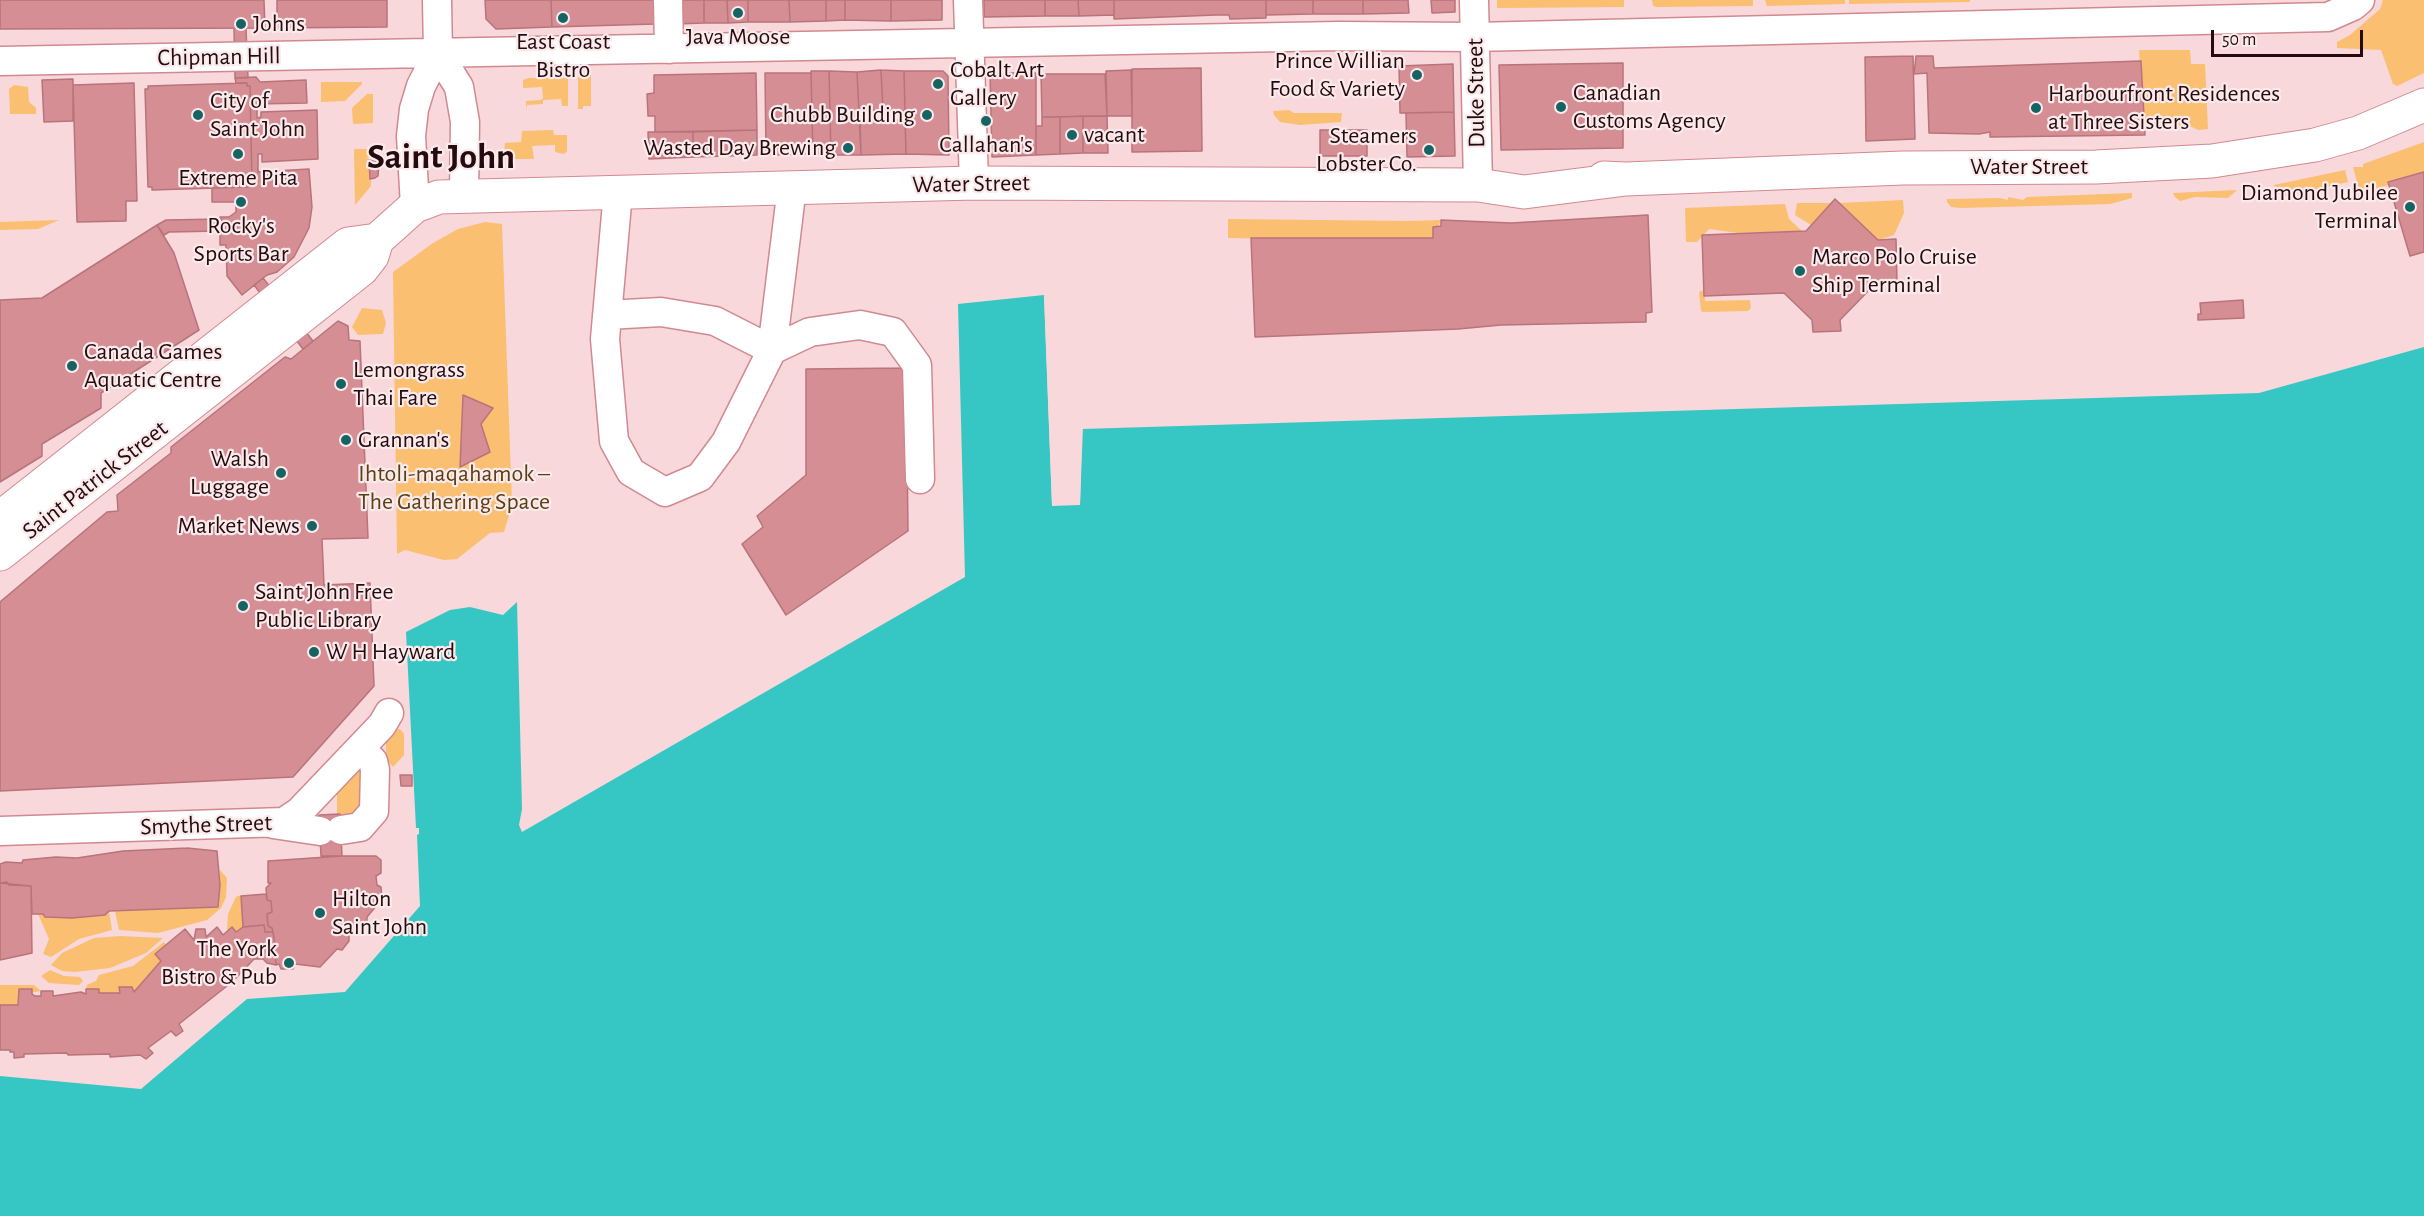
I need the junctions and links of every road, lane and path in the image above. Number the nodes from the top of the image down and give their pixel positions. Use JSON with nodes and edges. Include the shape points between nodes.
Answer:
{"nodes":[{"id":1,"x":437,"y":0,"type":"edge"},
{"id":2,"x":668,"y":0,"type":"edge"},
{"id":3,"x":968,"y":0,"type":"edge"},
{"id":4,"x":1473,"y":0,"type":"edge"},
{"id":5,"x":2360,"y":0,"type":"edge"},
{"id":6,"x":1974,"y":13,"type":"edge"},
{"id":7,"x":1474,"y":37,"type":"junction"},
{"id":8,"x":969,"y":43,"type":"junction"},
{"id":9,"x":669,"y":49,"type":"junction"},
{"id":10,"x":438,"y":54,"type":"junction"},
{"id":11,"x":0,"y":61,"type":"edge"},
{"id":12,"x":2424,"y":105,"type":"edge"},
{"id":13,"x":974,"y":183,"type":"junction"},
{"id":14,"x":1478,"y":185,"type":"junction"},
{"id":15,"x":792,"y":187,"type":"junction"},
{"id":16,"x":618,"y":192,"type":"junction"},
{"id":17,"x":464,"y":196,"type":"junction"},
{"id":18,"x":415,"y":206,"type":"junction"},
{"id":19,"x":377,"y":240,"type":"junction"},
{"id":20,"x":607,"y":315,"type":"junction"},
{"id":21,"x":772,"y":350,"type":"junction"},
{"id":22,"x":920,"y":479,"type":"dead end"},
{"id":23,"x":0,"y":518,"type":"edge"},
{"id":24,"x":0,"y":554,"type":"edge"},
{"id":25,"x":273,"y":824,"type":"junction"},
{"id":26,"x":0,"y":831,"type":"edge"}],
"edges":[{"from":1,"to":10,"type":"street"},
{"from":2,"to":9,"type":"street"},
{"from":3,"to":8,"type":"street"},
{"from":4,"to":7,"type":"street","name":"Duke Street"},
{"from":5,"to":6,"type":"street","name":"Chipman Hill","via":[[2328,17]]},
{"from":6,"to":7,"type":"street","name":"Chipman Hill"},
{"from":7,"to":8,"type":"street","name":"Chipman Hill"},
{"from":7,"to":14,"type":"street","name":"Duke Street"},
{"from":8,"to":9,"type":"street","name":"Chipman Hill"},
{"from":8,"to":13,"type":"street"},
{"from":9,"to":10,"type":"street","name":"Chipman Hill"},
{"from":10,"to":11,"type":"street","name":"Chipman Hill"},
{"from":10,"to":17,"type":"street","via":[[459,87],[465,122]]},
{"from":10,"to":18,"type":"street","via":[[414,109],[411,136]]},
{"from":12,"to":14,"type":"main road","name":"Water Street","via":[[2315,146],[2212,161],[1626,179],[1524,192]]},
{"from":13,"to":14,"type":"main road","name":"Water Street"},
{"from":13,"to":15,"type":"main road","name":"Water Street"},
{"from":15,"to":16,"type":"main road","name":"Water Street"},
{"from":15,"to":21,"type":"street"},
{"from":16,"to":17,"type":"main road","name":"Water Street"},
{"from":16,"to":20,"type":"street"},
{"from":17,"to":18,"type":"main road","name":"Water Street","via":[[439,197]]},
{"from":18,"to":19,"type":"main road","name":"Saint Patrick Street"},
{"from":19,"to":23,"type":"main road","name":"Saint Patrick Street","via":[[348,244]]},
{"from":19,"to":24,"type":"main road","name":"Saint Patrick Street","via":[[362,269]]},
{"from":20,"to":21,"type":"street","via":[[661,312],[715,321]]},
{"from":20,"to":21,"type":"street","via":[[605,339],[614,441],[631,472],[665,492],[700,477],[726,442]]},
{"from":21,"to":22,"type":"street","via":[[810,332],[860,325],[893,332],[917,364]]},
{"from":25,"to":25,"type":"street","name":"Smythe Street","via":[[299,812],[375,732],[374,811],[360,827],[330,830]]},
{"from":25,"to":26,"type":"street","name":"Smythe Street"}]}
